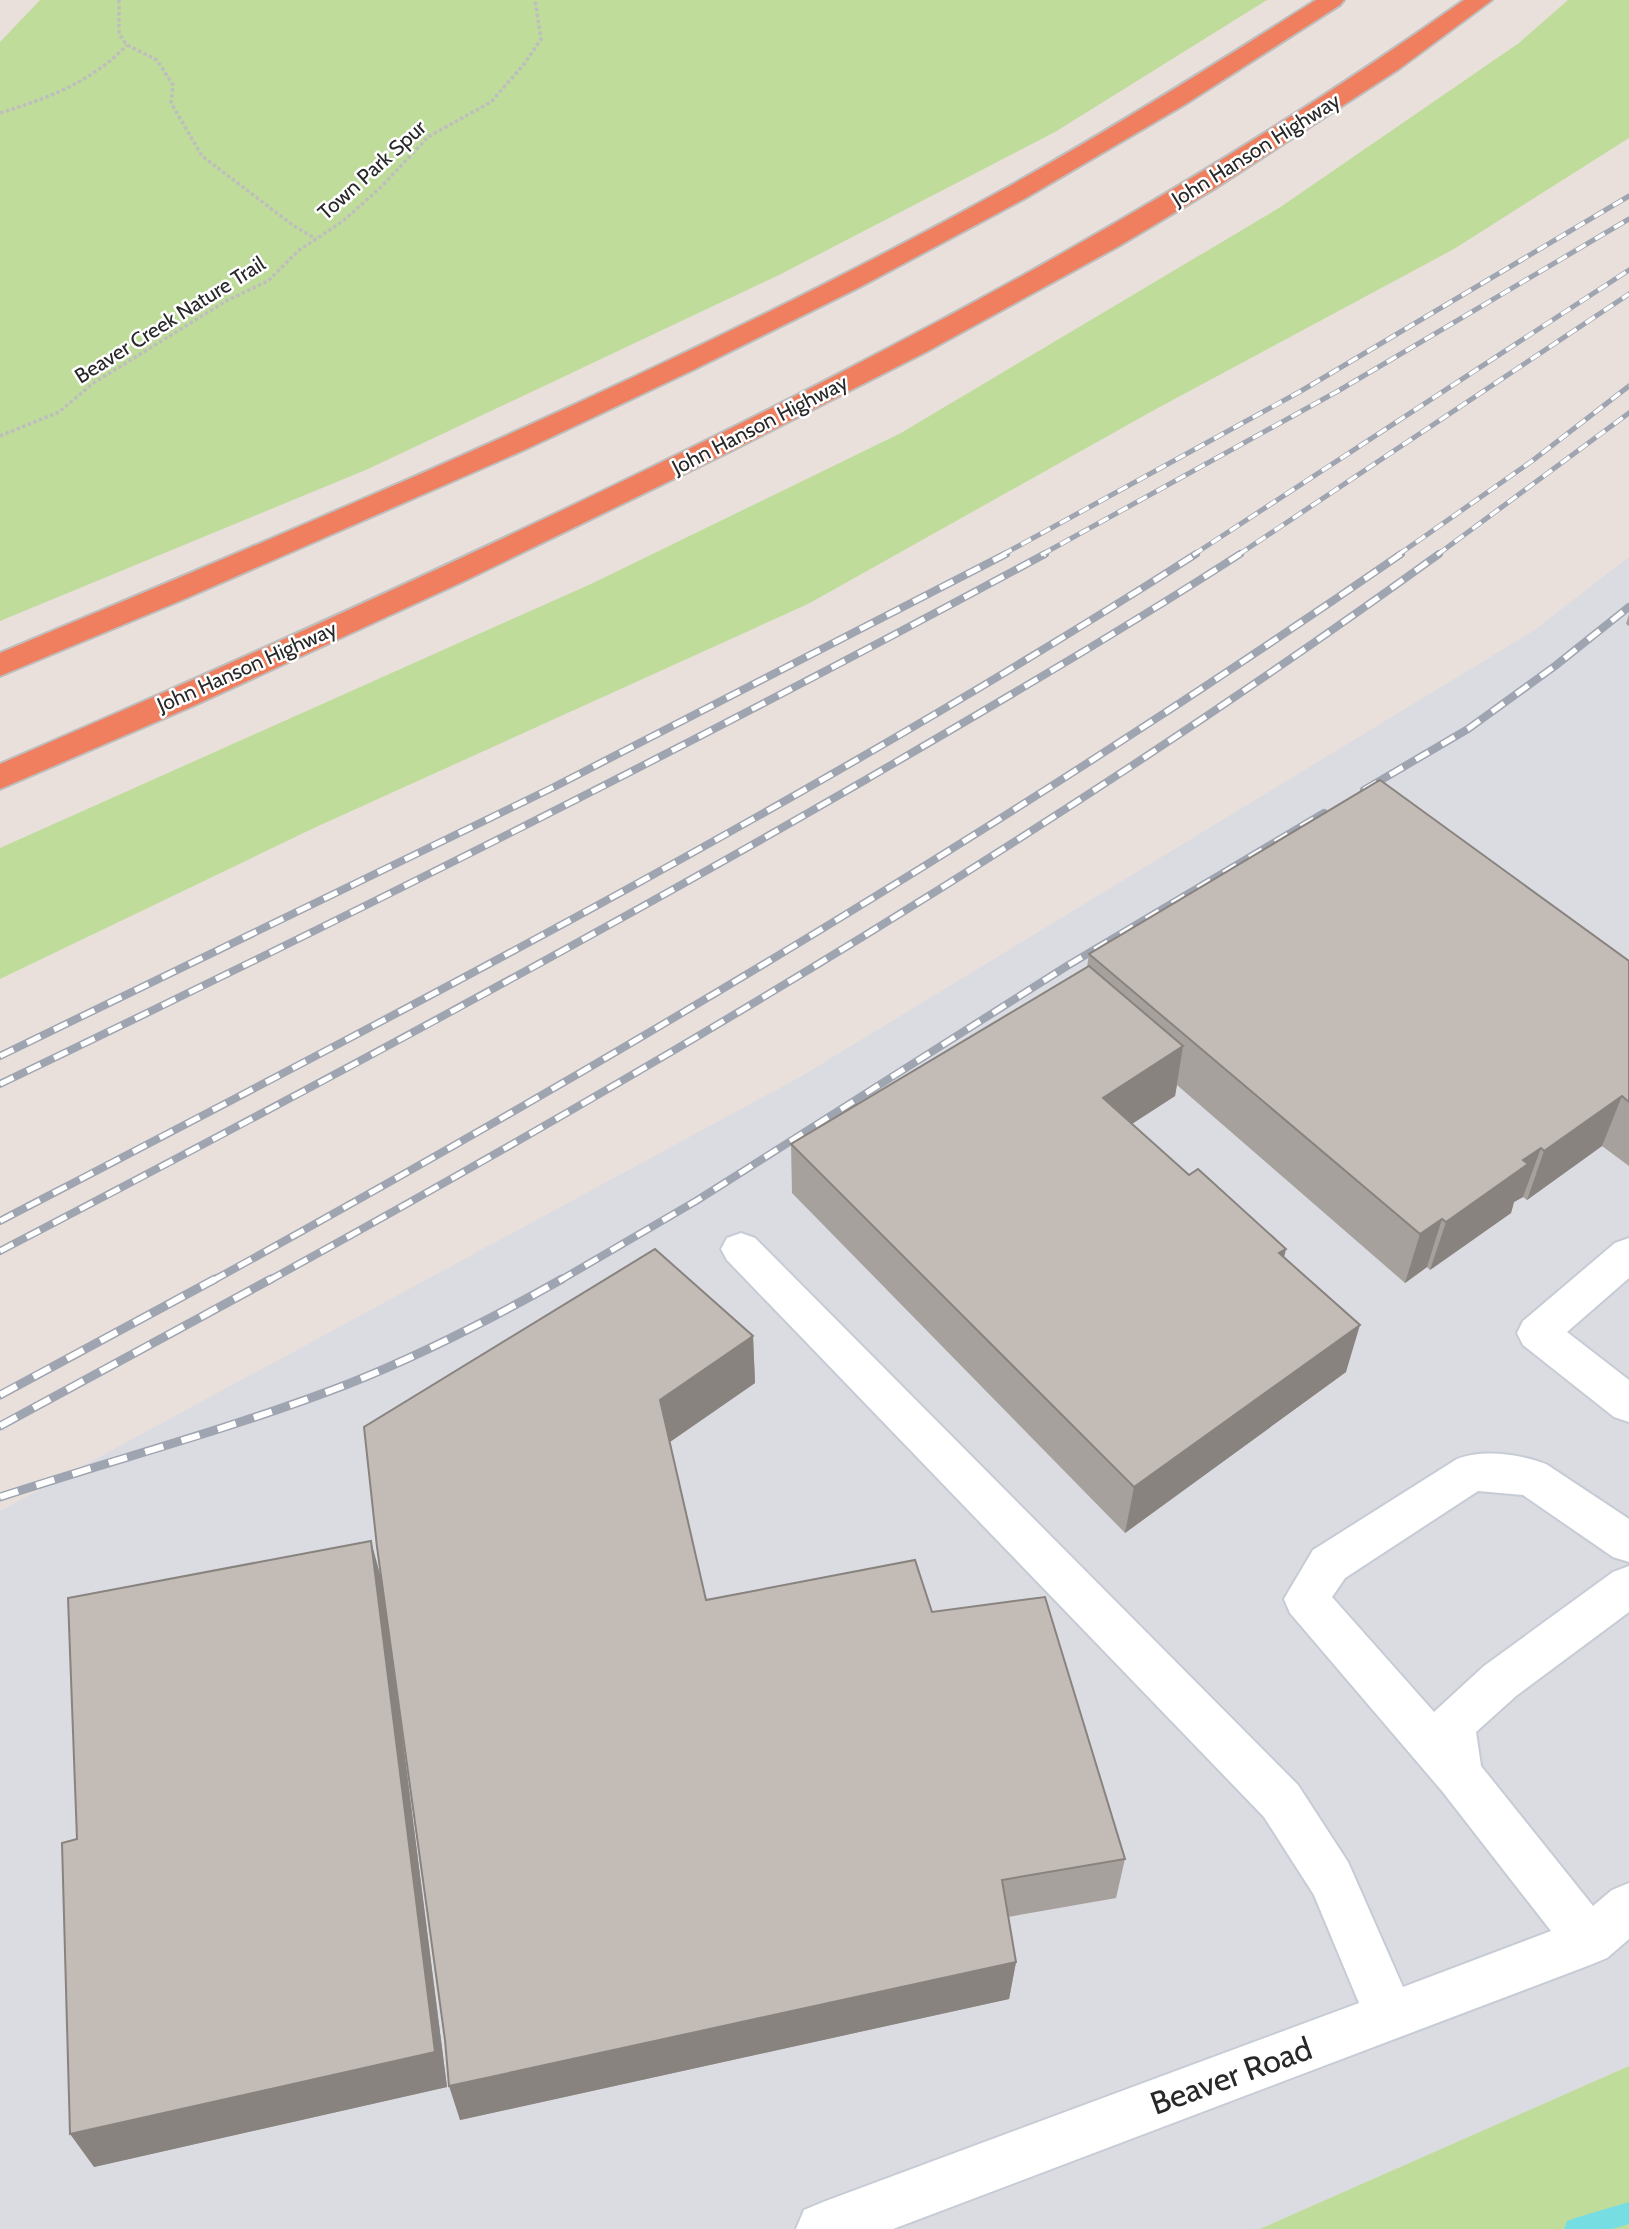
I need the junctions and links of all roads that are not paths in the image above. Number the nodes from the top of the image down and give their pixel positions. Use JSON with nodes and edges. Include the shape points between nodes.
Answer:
{"nodes":[{"id":1,"x":1332,"y":0,"type":"edge"},
{"id":2,"x":1480,"y":0,"type":"edge"},
{"id":3,"x":0,"y":665,"type":"edge"},
{"id":4,"x":0,"y":777,"type":"edge"},
{"id":5,"x":741,"y":1249,"type":"dead end"},
{"id":6,"x":1629,"y":1254,"type":"edge"},
{"id":7,"x":1629,"y":1404,"type":"edge"},
{"id":8,"x":1629,"y":1543,"type":"edge"},
{"id":9,"x":1629,"y":1586,"type":"edge"},
{"id":10,"x":1459,"y":1775,"type":"junction"},
{"id":11,"x":1629,"y":1907,"type":"edge"},
{"id":12,"x":1590,"y":1941,"type":"junction"},
{"id":13,"x":1390,"y":2016,"type":"junction"},
{"id":14,"x":823,"y":2229,"type":"edge"}],
"edges":[{"from":1,"to":3,"type":"highway","via":[[1085,152],[804,304],[332,524]]},
{"from":2,"to":4,"type":"highway","name":"John Hanson Highway","via":[[1379,73],[1229,169],[839,386],[490,556]]},
{"from":5,"to":13,"type":"street","via":[[1281,1801],[1331,1879]]},
{"from":6,"to":7,"type":"street","via":[[1538,1333]]},
{"from":8,"to":10,"type":"street","via":[[1531,1477],[1472,1472],[1329,1564],[1306,1599]]},
{"from":9,"to":10,"type":"street","via":[[1500,1681],[1452,1724]]},
{"from":10,"to":12,"type":"street"},
{"from":11,"to":12,"type":"street","name":"Beaver Road"},
{"from":12,"to":13,"type":"street","name":"Beaver Road"},
{"from":13,"to":14,"type":"street","name":"Beaver Road"}]}
